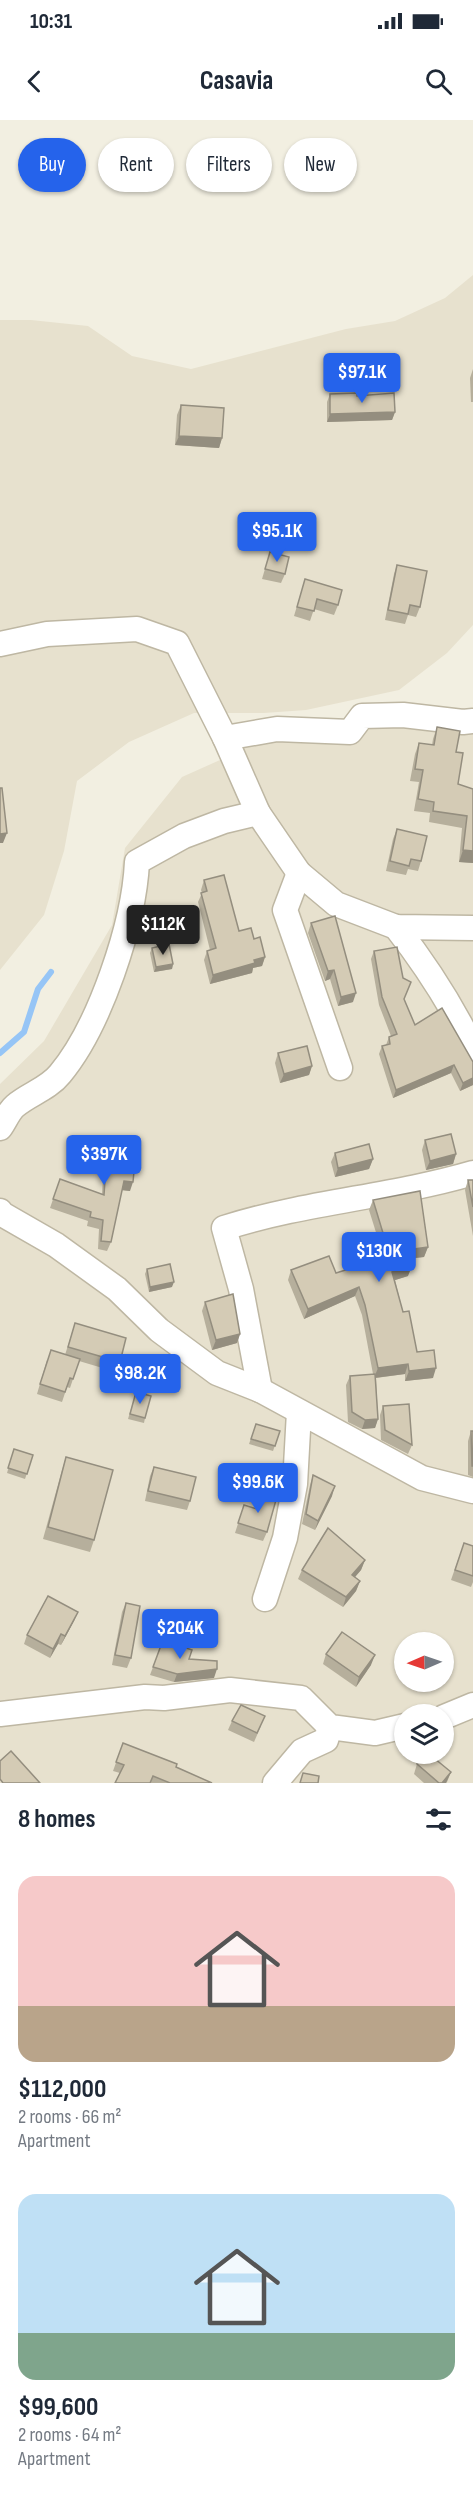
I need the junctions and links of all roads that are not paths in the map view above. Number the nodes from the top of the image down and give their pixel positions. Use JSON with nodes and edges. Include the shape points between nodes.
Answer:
{"nodes":[{"id":1,"x":0,"y":644,"type":"edge"},
{"id":2,"x":473,"y":721,"type":"edge"},
{"id":3,"x":225,"y":738,"type":"junction"},
{"id":4,"x":258,"y":813,"type":"junction"},
{"id":5,"x":299,"y":873,"type":"junction"},
{"id":6,"x":396,"y":927,"type":"junction"},
{"id":7,"x":473,"y":928,"type":"edge"},
{"id":8,"x":471,"y":1041,"type":"edge"},
{"id":9,"x":340,"y":1068,"type":"dead end"},
{"id":10,"x":0,"y":1128,"type":"edge"},
{"id":11,"x":473,"y":1173,"type":"edge"},
{"id":12,"x":0,"y":1211,"type":"edge"},
{"id":13,"x":260,"y":1390,"type":"junction"},
{"id":14,"x":299,"y":1412,"type":"junction"},
{"id":15,"x":473,"y":1491,"type":"edge"},
{"id":16,"x":265,"y":1599,"type":"dead end"},
{"id":17,"x":473,"y":1705,"type":"edge"},
{"id":18,"x":454,"y":1713,"type":"edge"},
{"id":19,"x":0,"y":1714,"type":"edge"},
{"id":20,"x":330,"y":1727,"type":"junction"},
{"id":21,"x":394,"y":1729,"type":"edge"},
{"id":22,"x":274,"y":1783,"type":"edge"}],
"edges":[{"from":1,"to":3,"type":"street","via":[[47,634],[137,629],[177,643]]},
{"from":2,"to":3,"type":"street","via":[[362,716],[350,732],[277,729]]},
{"from":3,"to":4,"type":"street"},
{"from":4,"to":5,"type":"street"},
{"from":4,"to":10,"type":"street","via":[[184,836],[137,862],[136,887],[115,964],[88,1032],[60,1074],[14,1106]]},
{"from":5,"to":6,"type":"street","via":[[336,904]]},
{"from":5,"to":9,"type":"street","via":[[285,910]]},
{"from":6,"to":7,"type":"street"},
{"from":6,"to":8,"type":"street"},
{"from":11,"to":13,"type":"street","via":[[430,1185],[253,1218],[224,1228],[241,1289]]},
{"from":12,"to":13,"type":"street","via":[[117,1289],[159,1330],[217,1373]]},
{"from":13,"to":14,"type":"street"},
{"from":14,"to":15,"type":"street","via":[[422,1478]]},
{"from":14,"to":16,"type":"street","via":[[295,1484],[285,1538]]},
{"from":17,"to":18,"type":"street"},
{"from":19,"to":20,"type":"street","via":[[230,1690],[301,1698]]},
{"from":20,"to":21,"type":"street","via":[[375,1733]]},
{"from":20,"to":22,"type":"street","via":[[326,1740],[302,1751]]}]}
